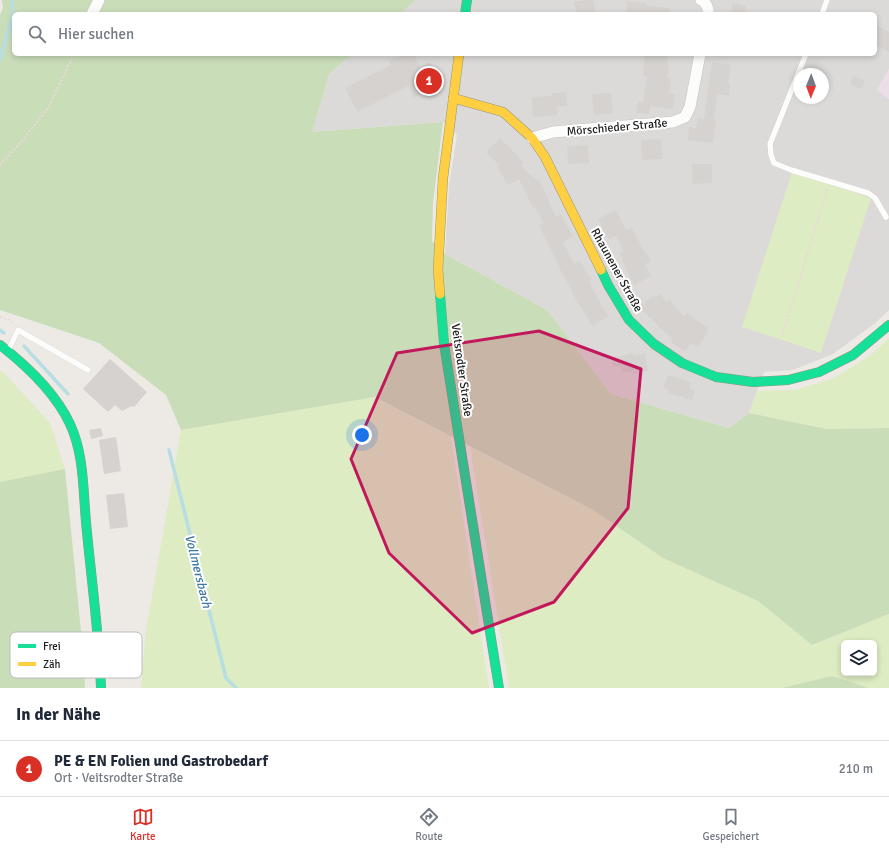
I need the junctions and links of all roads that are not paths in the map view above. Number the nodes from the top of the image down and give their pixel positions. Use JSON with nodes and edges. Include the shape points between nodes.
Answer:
{"nodes":[{"id":1,"x":99,"y":0,"type":"edge"},
{"id":2,"x":467,"y":0,"type":"edge"},
{"id":3,"x":701,"y":0,"type":"edge"},
{"id":4,"x":827,"y":0,"type":"edge"},
{"id":5,"x":93,"y":12,"type":"edge"},
{"id":6,"x":465,"y":12,"type":"edge"},
{"id":7,"x":708,"y":12,"type":"edge"},
{"id":8,"x":823,"y":12,"type":"edge"},
{"id":9,"x":459,"y":56,"type":"edge"},
{"id":10,"x":700,"y":56,"type":"edge"},
{"id":11,"x":805,"y":56,"type":"edge"},
{"id":12,"x":453,"y":98,"type":"junction"},
{"id":13,"x":532,"y":138,"type":"junction"},
{"id":14,"x":886,"y":217,"type":"dead end"},
{"id":15,"x":889,"y":325,"type":"edge"},
{"id":16,"x":0,"y":345,"type":"edge"},
{"id":17,"x":8,"y":352,"type":"junction"},
{"id":18,"x":88,"y":370,"type":"dead end"},
{"id":19,"x":97,"y":632,"type":"edge"},
{"id":20,"x":100,"y":678,"type":"edge"},
{"id":21,"x":101,"y":688,"type":"edge"},
{"id":22,"x":499,"y":688,"type":"edge"}],
"edges":[{"from":1,"to":5,"type":"street"},
{"from":2,"to":6,"type":"street"},
{"from":3,"to":7,"type":"street","via":[[704,1]]},
{"from":4,"to":8,"type":"lane"},
{"from":9,"to":12,"type":"street","name":"Veitsrodter Straße"},
{"from":10,"to":13,"type":"street","name":"Mörschieder Straße","via":[[690,107],[685,117],[674,122],[553,132]]},
{"from":11,"to":14,"type":"lane","via":[[770,144],[774,162],[791,170],[868,193],[875,198]]},
{"from":12,"to":13,"type":"street","name":"Rhaunener Straße","via":[[503,112]]},
{"from":12,"to":22,"type":"street","name":"Veitsrodter Straße","via":[[443,178],[438,270],[444,344]]},
{"from":13,"to":15,"type":"street","name":"Rhaunener Straße","via":[[545,157],[608,285],[629,320],[654,344],[682,363],[716,377],[752,382],[788,380],[819,372],[853,355]]},
{"from":16,"to":17,"type":"street"},
{"from":17,"to":18,"type":"lane","via":[[18,330]]},
{"from":17,"to":19,"type":"street","via":[[46,388],[70,423],[80,465]]},
{"from":20,"to":21,"type":"street"}]}
